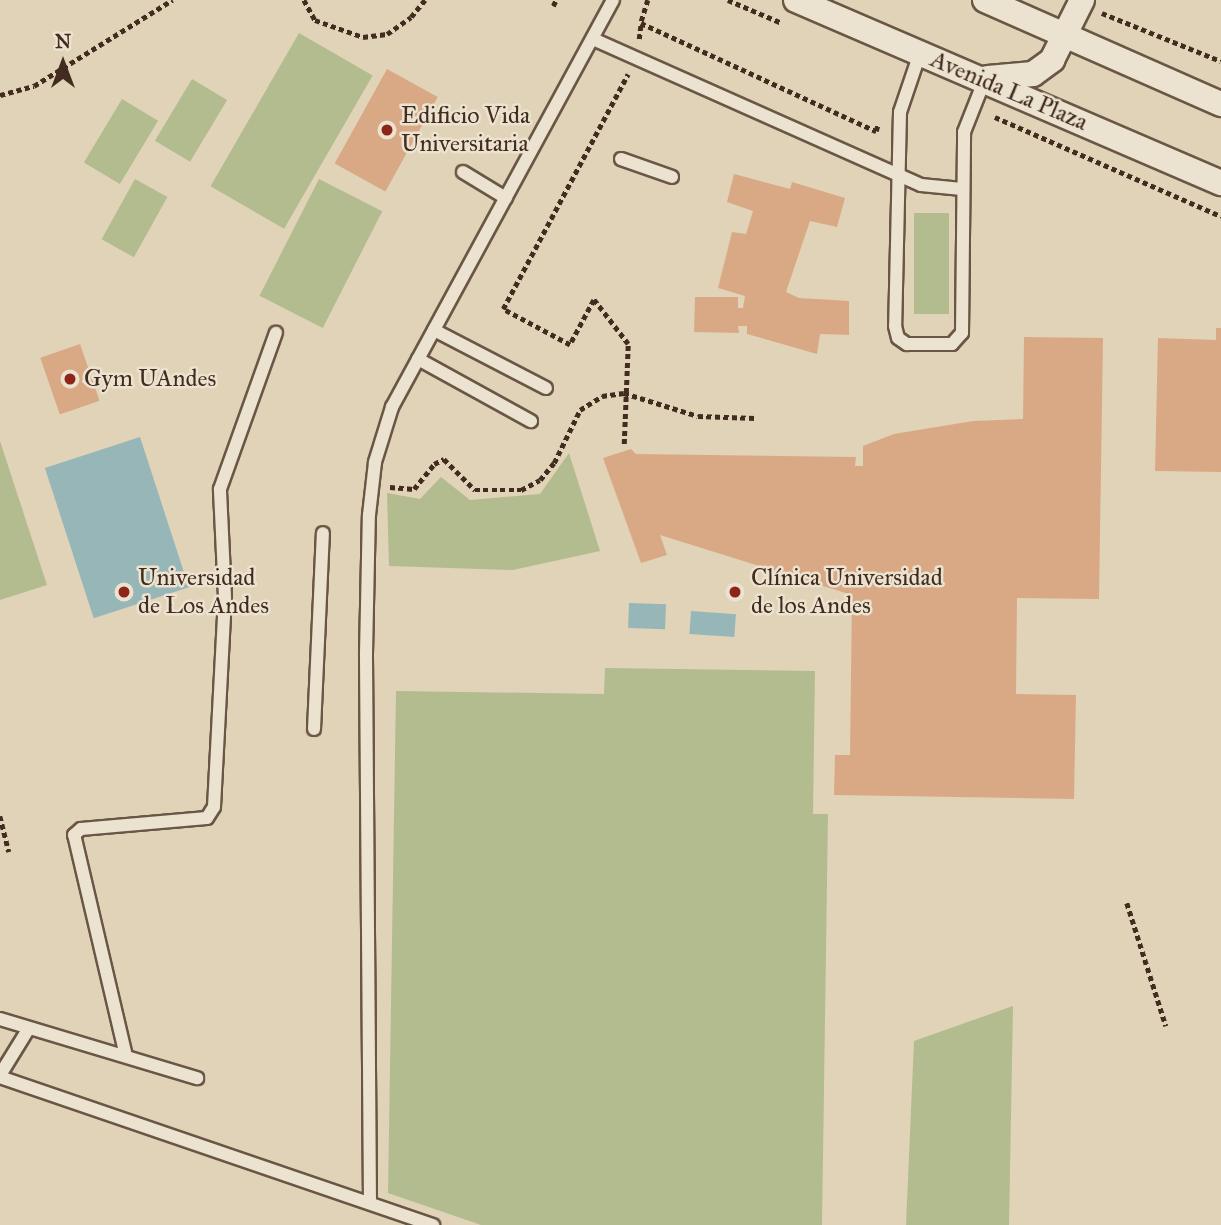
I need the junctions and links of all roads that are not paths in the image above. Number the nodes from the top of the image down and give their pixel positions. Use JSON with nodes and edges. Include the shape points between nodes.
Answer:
{"nodes":[{"id":1,"x":613,"y":0,"type":"edge"},
{"id":2,"x":796,"y":0,"type":"edge"},
{"id":3,"x":985,"y":0,"type":"edge"},
{"id":4,"x":1081,"y":2,"type":"edge"},
{"id":5,"x":1036,"y":10,"type":"edge"},
{"id":6,"x":1067,"y":35,"type":"junction"},
{"id":7,"x":593,"y":40,"type":"junction"},
{"id":8,"x":920,"y":53,"type":"junction"},
{"id":9,"x":985,"y":79,"type":"junction"},
{"id":10,"x":1221,"y":104,"type":"edge"},
{"id":11,"x":621,"y":159,"type":"dead end"},
{"id":12,"x":463,"y":172,"type":"dead end"},
{"id":13,"x":898,"y":176,"type":"junction"},
{"id":14,"x":672,"y":177,"type":"dead end"},
{"id":15,"x":1221,"y":183,"type":"edge"},
{"id":16,"x":962,"y":189,"type":"junction"},
{"id":17,"x":506,"y":198,"type":"junction"},
{"id":18,"x":434,"y":330,"type":"junction"},
{"id":19,"x":276,"y":333,"type":"dead end"},
{"id":20,"x":418,"y":359,"type":"junction"},
{"id":21,"x":546,"y":388,"type":"dead end"},
{"id":22,"x":531,"y":421,"type":"dead end"},
{"id":23,"x":323,"y":533,"type":"dead end"},
{"id":24,"x":314,"y":729,"type":"dead end"},
{"id":25,"x":0,"y":1019,"type":"edge"},
{"id":26,"x":29,"y":1028,"type":"junction"},
{"id":27,"x":126,"y":1056,"type":"junction"},
{"id":28,"x":0,"y":1076,"type":"edge"},
{"id":29,"x":197,"y":1078,"type":"dead end"},
{"id":30,"x":370,"y":1203,"type":"junction"},
{"id":31,"x":433,"y":1225,"type":"edge"}],
"edges":[{"from":1,"to":7,"type":"lane"},
{"from":2,"to":8,"type":"street","name":"Avenida La Plaza"},
{"from":3,"to":5,"type":"street"},
{"from":4,"to":6,"type":"street"},
{"from":5,"to":6,"type":"street"},
{"from":6,"to":9,"type":"street","via":[[1052,60],[1033,74]]},
{"from":6,"to":10,"type":"street"},
{"from":7,"to":13,"type":"lane"},
{"from":7,"to":17,"type":"lane"},
{"from":8,"to":9,"type":"street","name":"Avenida La Plaza"},
{"from":8,"to":13,"type":"lane","via":[[901,101]]},
{"from":9,"to":15,"type":"street","name":"Avenida La Plaza"},
{"from":9,"to":16,"type":"lane","via":[[964,132]]},
{"from":11,"to":14,"type":"lane"},
{"from":12,"to":17,"type":"lane"},
{"from":13,"to":16,"type":"lane","via":[[930,188]]},
{"from":13,"to":16,"type":"lane","via":[[895,326],[898,338],[907,344],[952,344],[962,333]]},
{"from":17,"to":18,"type":"lane"},
{"from":18,"to":20,"type":"lane"},
{"from":18,"to":21,"type":"lane"},
{"from":19,"to":27,"type":"lane","via":[[219,489],[225,597],[214,807],[207,818],[81,829],[74,835]]},
{"from":20,"to":22,"type":"lane"},
{"from":20,"to":30,"type":"lane","via":[[392,407],[372,485],[366,653]]},
{"from":23,"to":24,"type":"lane"},
{"from":25,"to":26,"type":"lane"},
{"from":26,"to":27,"type":"lane"},
{"from":26,"to":28,"type":"lane"},
{"from":27,"to":29,"type":"lane"},
{"from":28,"to":30,"type":"lane"},
{"from":30,"to":31,"type":"lane"}]}
